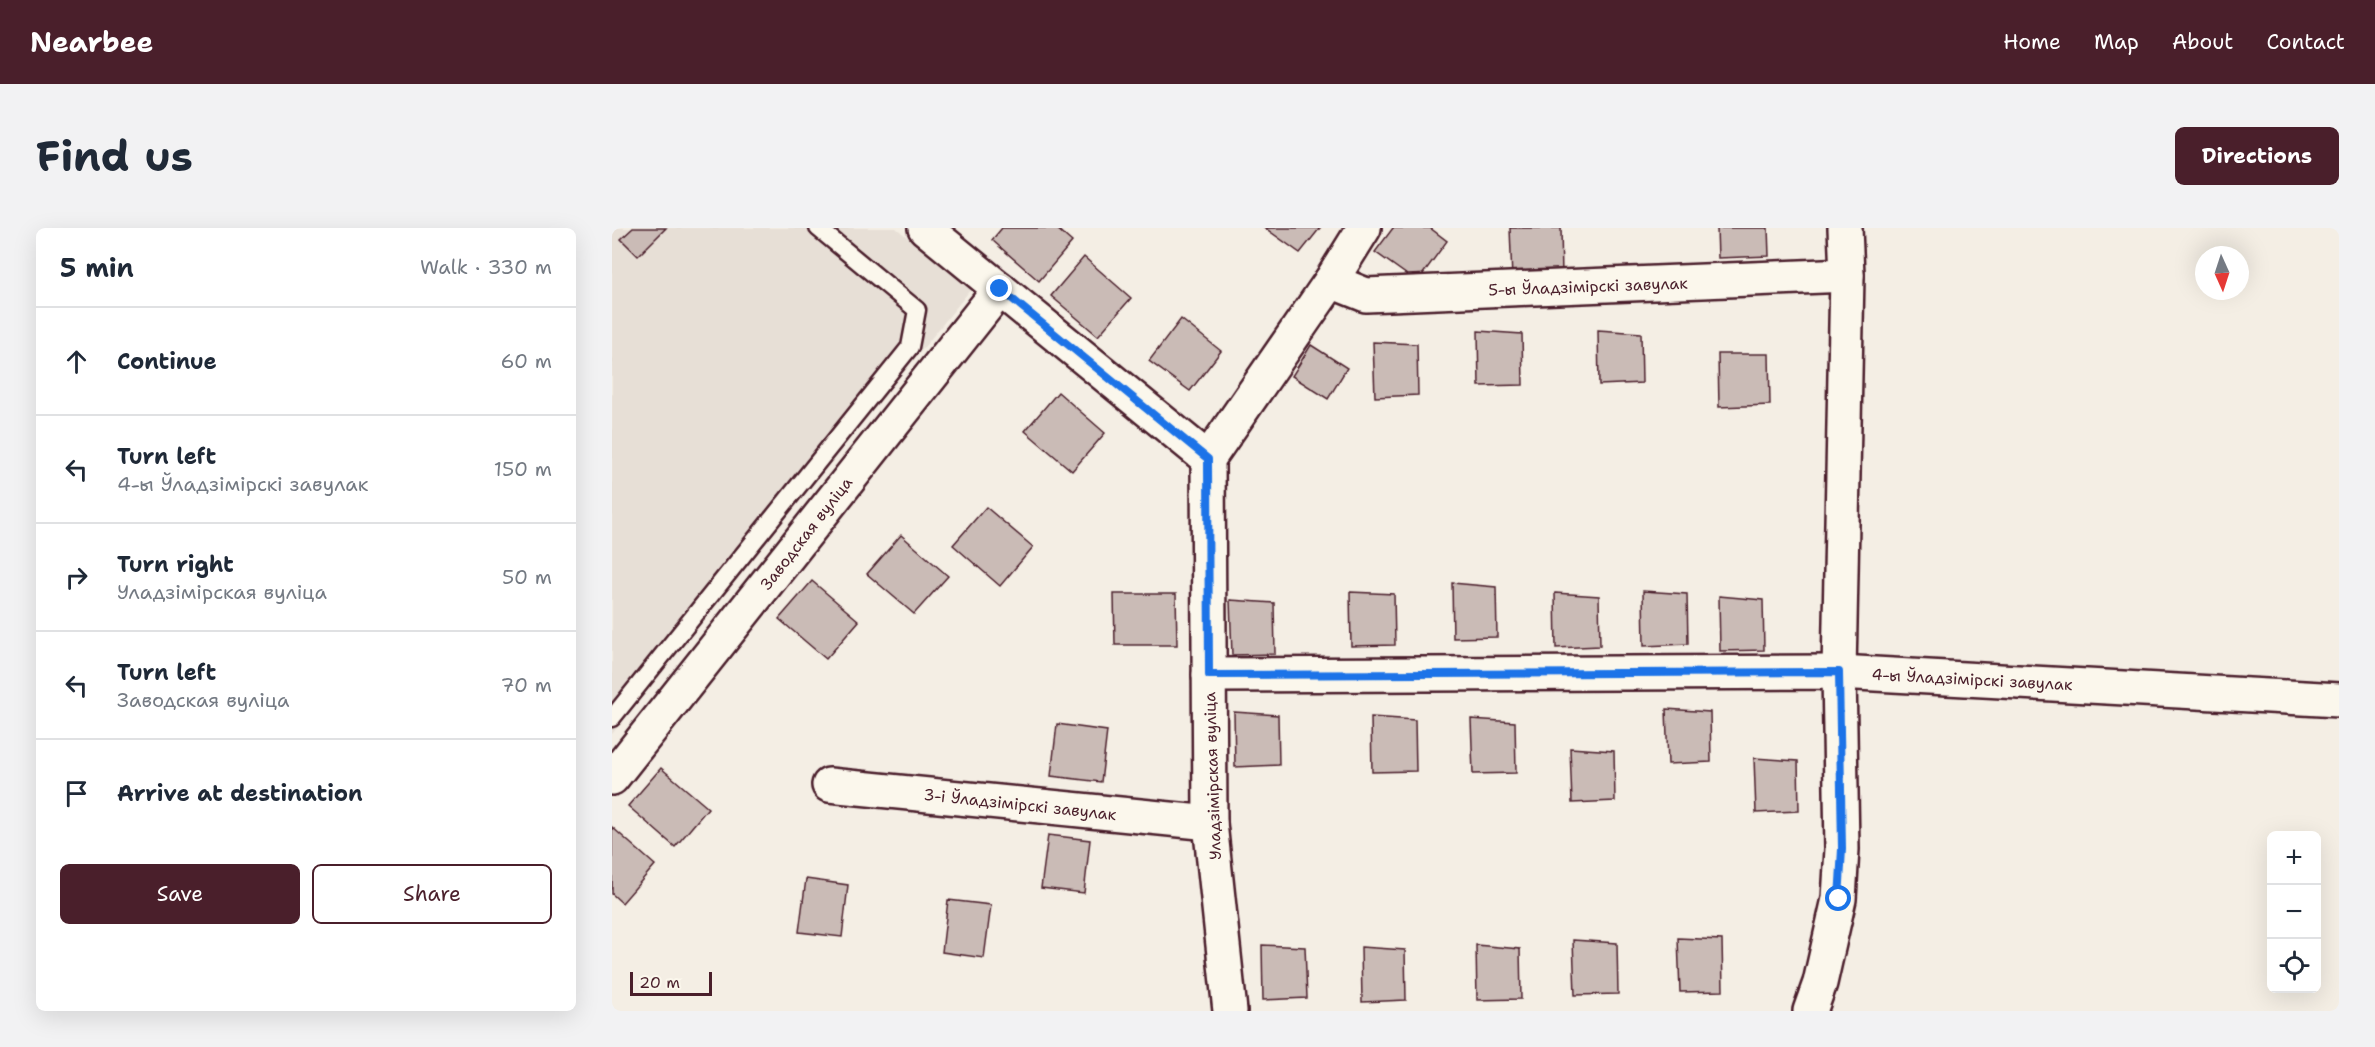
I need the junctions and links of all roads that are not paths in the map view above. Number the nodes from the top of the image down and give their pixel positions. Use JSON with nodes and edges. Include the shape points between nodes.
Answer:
{"nodes":[{"id":1,"x":818,"y":228,"type":"edge"},
{"id":2,"x":925,"y":228,"type":"edge"},
{"id":3,"x":1364,"y":228,"type":"edge"},
{"id":4,"x":1845,"y":228,"type":"edge"},
{"id":5,"x":1847,"y":275,"type":"junction"},
{"id":6,"x":1331,"y":281,"type":"junction"},
{"id":7,"x":1000,"y":289,"type":"junction"},
{"id":8,"x":1208,"y":459,"type":"junction"},
{"id":9,"x":1839,"y":672,"type":"junction"},
{"id":10,"x":1209,"y":675,"type":"junction"},
{"id":11,"x":2339,"y":700,"type":"edge"},
{"id":12,"x":612,"y":718,"type":"edge"},
{"id":13,"x":612,"y":778,"type":"edge"},
{"id":14,"x":829,"y":785,"type":"dead end"},
{"id":15,"x":1210,"y":823,"type":"junction"},
{"id":16,"x":1230,"y":1011,"type":"edge"},
{"id":17,"x":1810,"y":1011,"type":"edge"}],
"edges":[{"from":1,"to":12,"type":"lane","via":[[917,310],[910,347]]},
{"from":2,"to":7,"type":"street"},
{"from":3,"to":6,"type":"street"},
{"from":4,"to":5,"type":"street"},
{"from":5,"to":6,"type":"street","name":"5-ы Ўладзімірскі завулак","via":[[1366,295]]},
{"from":5,"to":9,"type":"street"},
{"from":6,"to":8,"type":"street"},
{"from":7,"to":8,"type":"street"},
{"from":7,"to":13,"type":"street","name":"Заводская вуліца"},
{"from":8,"to":10,"type":"street","name":"Уладзімірская вуліца"},
{"from":9,"to":10,"type":"street","name":"4-ы Ўладзімірскі завулак"},
{"from":9,"to":11,"type":"street","name":"4-ы Ўладзімірскі завулак"},
{"from":9,"to":17,"type":"street","via":[[1839,899]]},
{"from":10,"to":15,"type":"street","name":"Уладзімірская вуліца"},
{"from":14,"to":15,"type":"street","name":"3-і Ўладзімірскі завулак"},
{"from":15,"to":16,"type":"street","name":"Уладзімірская вуліца"}]}
